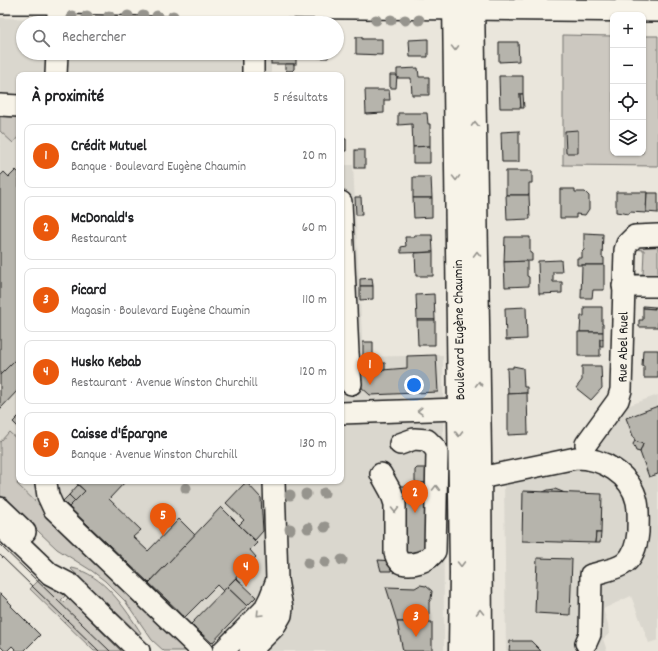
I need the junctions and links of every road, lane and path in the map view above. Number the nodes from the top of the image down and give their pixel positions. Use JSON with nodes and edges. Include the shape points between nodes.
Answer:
{"nodes":[{"id":1,"x":0,"y":3,"type":"edge"},
{"id":2,"x":354,"y":4,"type":"edge"},
{"id":3,"x":464,"y":5,"type":"edge"},
{"id":4,"x":53,"y":7,"type":"edge"},
{"id":5,"x":658,"y":11,"type":"edge"},
{"id":6,"x":255,"y":15,"type":"edge"},
{"id":7,"x":57,"y":60,"type":"edge"},
{"id":8,"x":253,"y":60,"type":"edge"},
{"id":9,"x":56,"y":72,"type":"edge"},
{"id":10,"x":253,"y":72,"type":"edge"},
{"id":11,"x":0,"y":105,"type":"edge"},
{"id":12,"x":16,"y":106,"type":"edge"},
{"id":13,"x":658,"y":236,"type":"edge"},
{"id":14,"x":344,"y":267,"type":"edge"},
{"id":15,"x":623,"y":286,"type":"junction"},
{"id":16,"x":658,"y":286,"type":"edge"},
{"id":17,"x":351,"y":384,"type":"dead end"},
{"id":18,"x":459,"y":409,"type":"junction"},
{"id":19,"x":344,"y":413,"type":"edge"},
{"id":20,"x":400,"y":444,"type":"dead end"},
{"id":21,"x":586,"y":444,"type":"dead end"},
{"id":22,"x":381,"y":474,"type":"dead end"},
{"id":23,"x":480,"y":478,"type":"junction"},
{"id":24,"x":46,"y":484,"type":"edge"},
{"id":25,"x":274,"y":484,"type":"edge"},
{"id":26,"x":0,"y":508,"type":"edge"},
{"id":27,"x":0,"y":526,"type":"edge"},
{"id":28,"x":277,"y":580,"type":"junction"},
{"id":29,"x":71,"y":585,"type":"junction"},
{"id":30,"x":586,"y":643,"type":"dead end"},
{"id":31,"x":139,"y":651,"type":"edge"},
{"id":32,"x":202,"y":651,"type":"edge"},
{"id":33,"x":223,"y":651,"type":"edge"},
{"id":34,"x":250,"y":651,"type":"edge"},
{"id":35,"x":460,"y":651,"type":"edge"},
{"id":36,"x":481,"y":651,"type":"edge"}],
"edges":[{"from":1,"to":4,"type":"street"},
{"from":2,"to":3,"type":"street"},
{"from":2,"to":6,"type":"street"},
{"from":3,"to":5,"type":"street"},
{"from":3,"to":18,"type":"main road","name":"Boulevard Eugène Chaumin","one_way":true},
{"from":23,"to":3,"type":"main road","name":"Boulevard Eugène Chaumin","one_way":true},
{"from":4,"to":6,"type":"street"},
{"from":7,"to":9,"type":"street"},
{"from":8,"to":10,"type":"street"},
{"from":11,"to":12,"type":"street"},
{"from":13,"to":15,"type":"street","name":"Rue Abel Ruel","via":[[635,236],[627,244]]},
{"from":14,"to":17,"type":"street"},
{"from":15,"to":16,"type":"street"},
{"from":15,"to":21,"type":"street","name":"Rue Abel Ruel","via":[[622,390],[618,400]]},
{"from":18,"to":19,"type":"street","one_way":true},
{"from":18,"to":35,"type":"main road","name":"Boulevard Eugène Chaumin","one_way":true},
{"from":22,"to":20,"type":"street","one_way":true,"via":[[395,504],[397,558],[401,563],[411,565],[431,557],[435,551],[437,453],[427,440],[414,438]]},
{"from":23,"to":30,"type":"street","via":[[585,458],[610,467],[630,486],[637,501],[635,547],[629,560],[624,564],[590,575],[590,634]]},
{"from":36,"to":23,"type":"main road","name":"Boulevard Eugène Chaumin","one_way":true},
{"from":24,"to":32,"type":"street","via":[[54,509]]},
{"from":25,"to":28,"type":"street"},
{"from":26,"to":29,"type":"street","via":[[59,565]]},
{"from":27,"to":29,"type":"street","via":[[50,574]]},
{"from":28,"to":33,"type":"street","one_way":true,"via":[[264,610]]},
{"from":28,"to":34,"type":"street","via":[[281,615],[274,627]]},
{"from":29,"to":31,"type":"street"}]}
